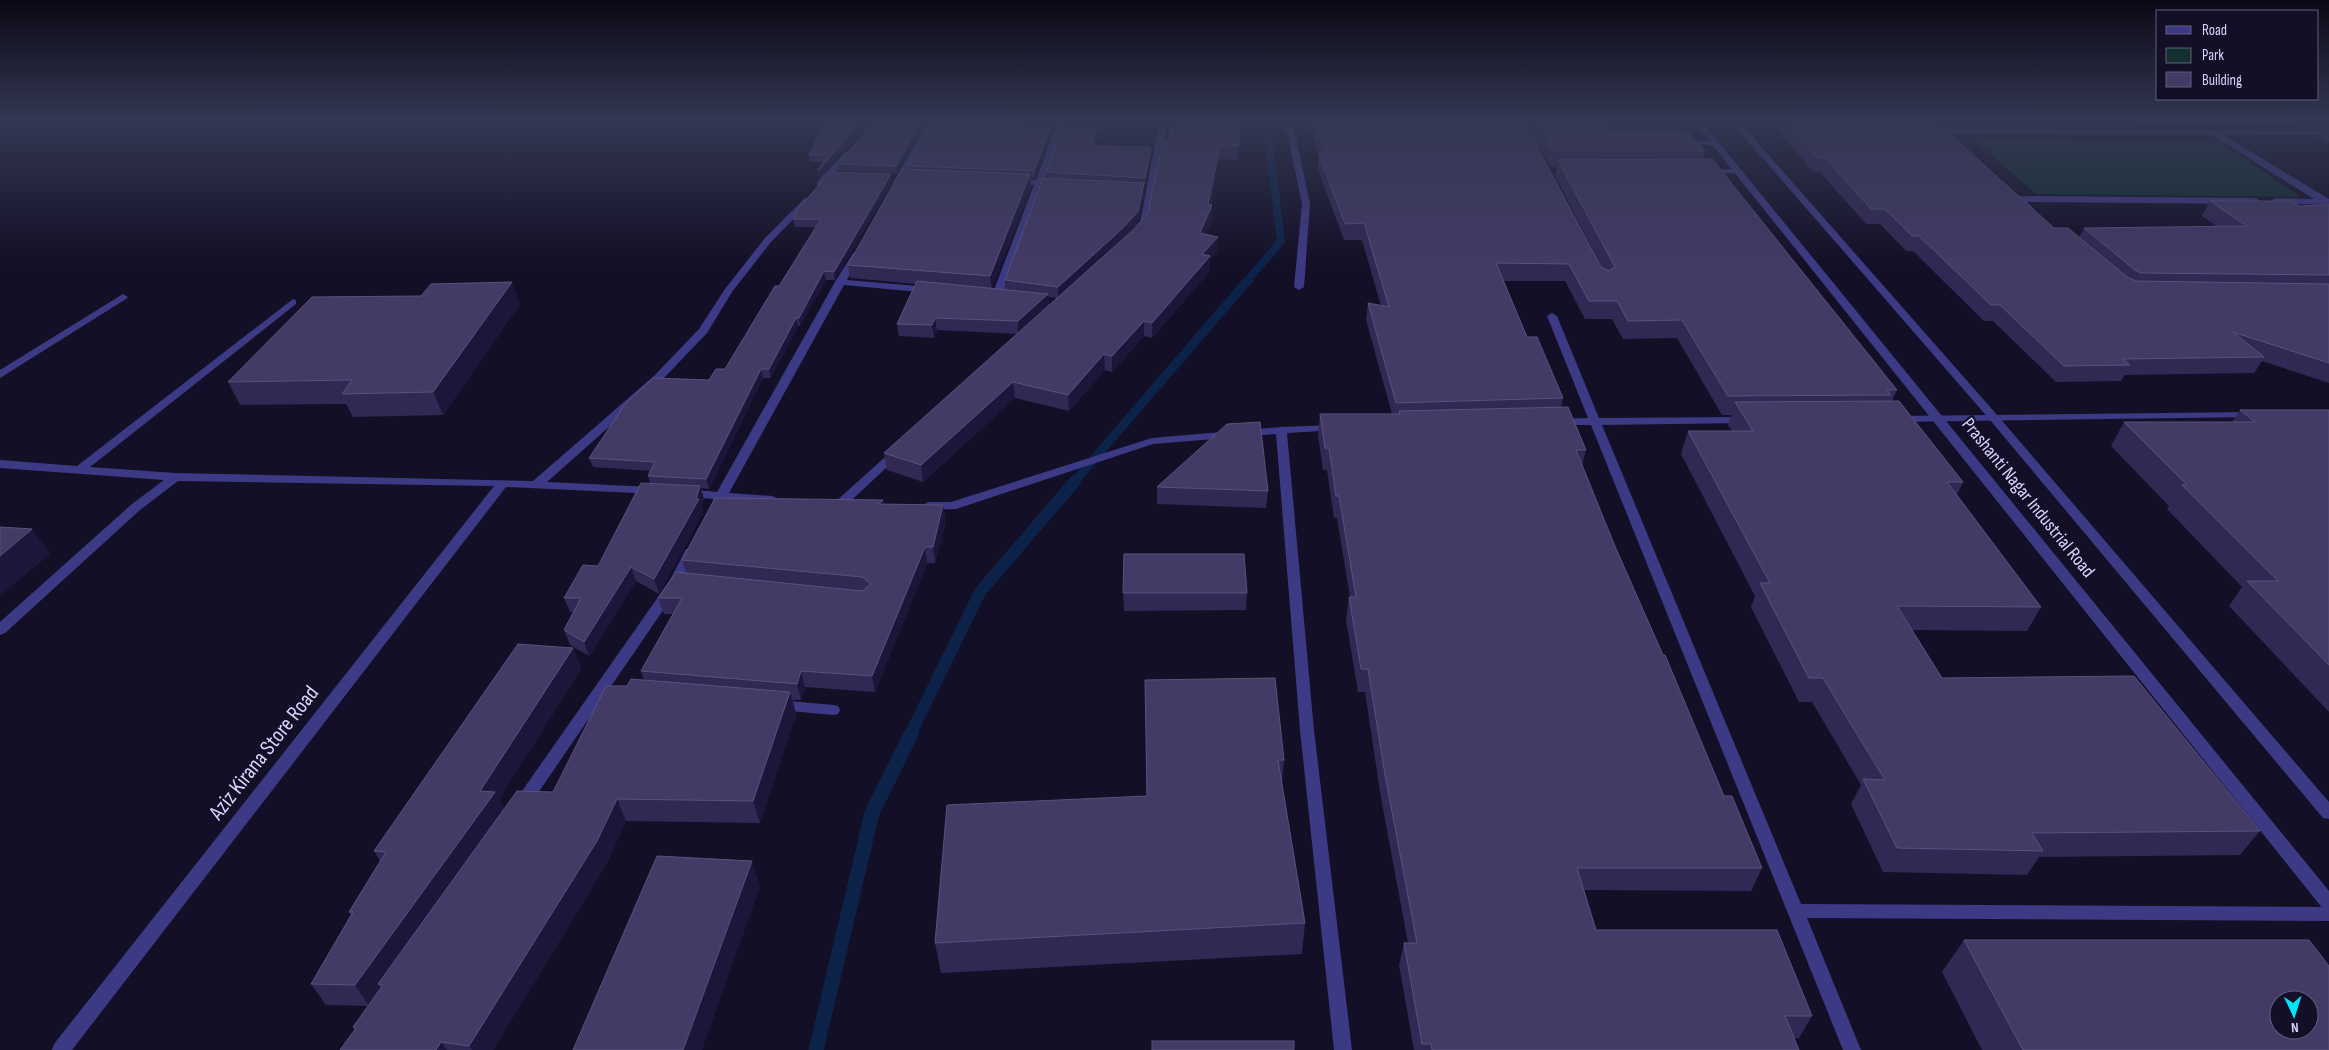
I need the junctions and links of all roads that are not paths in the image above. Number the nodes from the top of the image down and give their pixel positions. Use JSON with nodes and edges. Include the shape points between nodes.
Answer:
{"nodes":[{"id":1,"x":838,"y":167,"type":"edge"},
{"id":2,"x":906,"y":167,"type":"edge"},
{"id":3,"x":1045,"y":167,"type":"edge"},
{"id":4,"x":1152,"y":167,"type":"edge"},
{"id":5,"x":1298,"y":167,"type":"edge"},
{"id":6,"x":1735,"y":167,"type":"edge"},
{"id":7,"x":1775,"y":167,"type":"edge"},
{"id":8,"x":2270,"y":167,"type":"edge"},
{"id":9,"x":1738,"y":171,"type":"junction"},
{"id":10,"x":1692,"y":172,"type":"edge"},
{"id":11,"x":1010,"y":182,"type":"edge"},
{"id":12,"x":1039,"y":183,"type":"junction"},
{"id":13,"x":1067,"y":185,"type":"edge"},
{"id":14,"x":891,"y":193,"type":"edge"},
{"id":15,"x":2327,"y":202,"type":"edge"},
{"id":16,"x":2033,"y":212,"type":"edge"},
{"id":17,"x":864,"y":242,"type":"edge"},
{"id":18,"x":1129,"y":242,"type":"edge"},
{"id":19,"x":840,"y":282,"type":"junction"},
{"id":20,"x":1299,"y":287,"type":"dead end"},
{"id":21,"x":938,"y":290,"type":"edge"},
{"id":22,"x":996,"y":295,"type":"edge"},
{"id":23,"x":123,"y":297,"type":"dead end"},
{"id":24,"x":294,"y":302,"type":"dead end"},
{"id":25,"x":1552,"y":316,"type":"dead end"},
{"id":26,"x":0,"y":375,"type":"edge"},
{"id":27,"x":2262,"y":415,"type":"edge"},
{"id":28,"x":1994,"y":418,"type":"junction"},
{"id":29,"x":1940,"y":419,"type":"junction"},
{"id":30,"x":1754,"y":420,"type":"edge"},
{"id":31,"x":1882,"y":420,"type":"edge"},
{"id":32,"x":1596,"y":421,"type":"junction"},
{"id":33,"x":1546,"y":422,"type":"edge"},
{"id":34,"x":1350,"y":428,"type":"edge"},
{"id":35,"x":1281,"y":430,"type":"junction"},
{"id":36,"x":902,"y":448,"type":"edge"},
{"id":37,"x":0,"y":464,"type":"edge"},
{"id":38,"x":78,"y":470,"type":"junction"},
{"id":39,"x":175,"y":477,"type":"junction"},
{"id":40,"x":503,"y":483,"type":"junction"},
{"id":41,"x":537,"y":484,"type":"junction"},
{"id":42,"x":721,"y":495,"type":"junction"},
{"id":43,"x":789,"y":501,"type":"edge"},
{"id":44,"x":857,"y":506,"type":"edge"},
{"id":45,"x":914,"y":506,"type":"edge"},
{"id":46,"x":712,"y":512,"type":"edge"},
{"id":47,"x":699,"y":538,"type":"edge"},
{"id":48,"x":0,"y":630,"type":"edge"},
{"id":49,"x":602,"y":690,"type":"junction"},
{"id":50,"x":622,"y":692,"type":"edge"},
{"id":51,"x":766,"y":704,"type":"edge"},
{"id":52,"x":833,"y":710,"type":"dead end"},
{"id":53,"x":2329,"y":814,"type":"edge"},
{"id":54,"x":512,"y":818,"type":"edge"},
{"id":55,"x":2329,"y":904,"type":"edge"},
{"id":56,"x":1795,"y":911,"type":"junction"},
{"id":57,"x":2329,"y":914,"type":"edge"},
{"id":58,"x":61,"y":1050,"type":"edge"},
{"id":59,"x":1343,"y":1050,"type":"edge"},
{"id":60,"x":1852,"y":1050,"type":"edge"}],
"edges":[{"from":1,"to":41,"type":"street","via":[[768,240],[728,291],[703,331],[659,377]]},
{"from":2,"to":14,"type":"street"},
{"from":3,"to":12,"type":"street"},
{"from":4,"to":18,"type":"street","via":[[1146,190],[1144,224]]},
{"from":5,"to":20,"type":"street","via":[[1306,204]]},
{"from":6,"to":9,"type":"street","name":"Prashanti Nagar Industrial Road"},
{"from":7,"to":28,"type":"street","name":"Prashanti Nagar Industrial Road"},
{"from":8,"to":15,"type":"street"},
{"from":9,"to":10,"type":"street"},
{"from":9,"to":29,"type":"street","name":"Prashanti Nagar Industrial Road"},
{"from":11,"to":12,"type":"street"},
{"from":12,"to":13,"type":"street"},
{"from":12,"to":22,"type":"street"},
{"from":15,"to":16,"type":"street","via":[[2015,196]]},
{"from":17,"to":19,"type":"street"},
{"from":19,"to":21,"type":"street"},
{"from":19,"to":42,"type":"street"},
{"from":23,"to":26,"type":"street"},
{"from":24,"to":38,"type":"street"},
{"from":25,"to":32,"type":"street"},
{"from":27,"to":28,"type":"street"},
{"from":28,"to":29,"type":"street"},
{"from":28,"to":53,"type":"street","name":"Prashanti Nagar Industrial Road"},
{"from":29,"to":31,"type":"street"},
{"from":29,"to":55,"type":"street","name":"Prashanti Nagar Industrial Road"},
{"from":30,"to":32,"type":"street"},
{"from":32,"to":33,"type":"street"},
{"from":32,"to":56,"type":"street"},
{"from":34,"to":35,"type":"street"},
{"from":35,"to":45,"type":"street","via":[[1152,441],[952,506]]},
{"from":35,"to":59,"type":"street","via":[[1307,730]]},
{"from":36,"to":44,"type":"street","via":[[833,505]]},
{"from":37,"to":38,"type":"street"},
{"from":38,"to":39,"type":"street"},
{"from":39,"to":40,"type":"street"},
{"from":39,"to":48,"type":"street","via":[[136,507]]},
{"from":40,"to":41,"type":"street"},
{"from":40,"to":58,"type":"street","name":"Aziz Kirana Store Road"},
{"from":41,"to":42,"type":"street"},
{"from":42,"to":43,"type":"street"},
{"from":42,"to":46,"type":"street"},
{"from":47,"to":49,"type":"street","via":[[681,582]]},
{"from":49,"to":50,"type":"street"},
{"from":49,"to":54,"type":"street"},
{"from":51,"to":52,"type":"street"},
{"from":56,"to":57,"type":"street"},
{"from":56,"to":60,"type":"street"}]}
